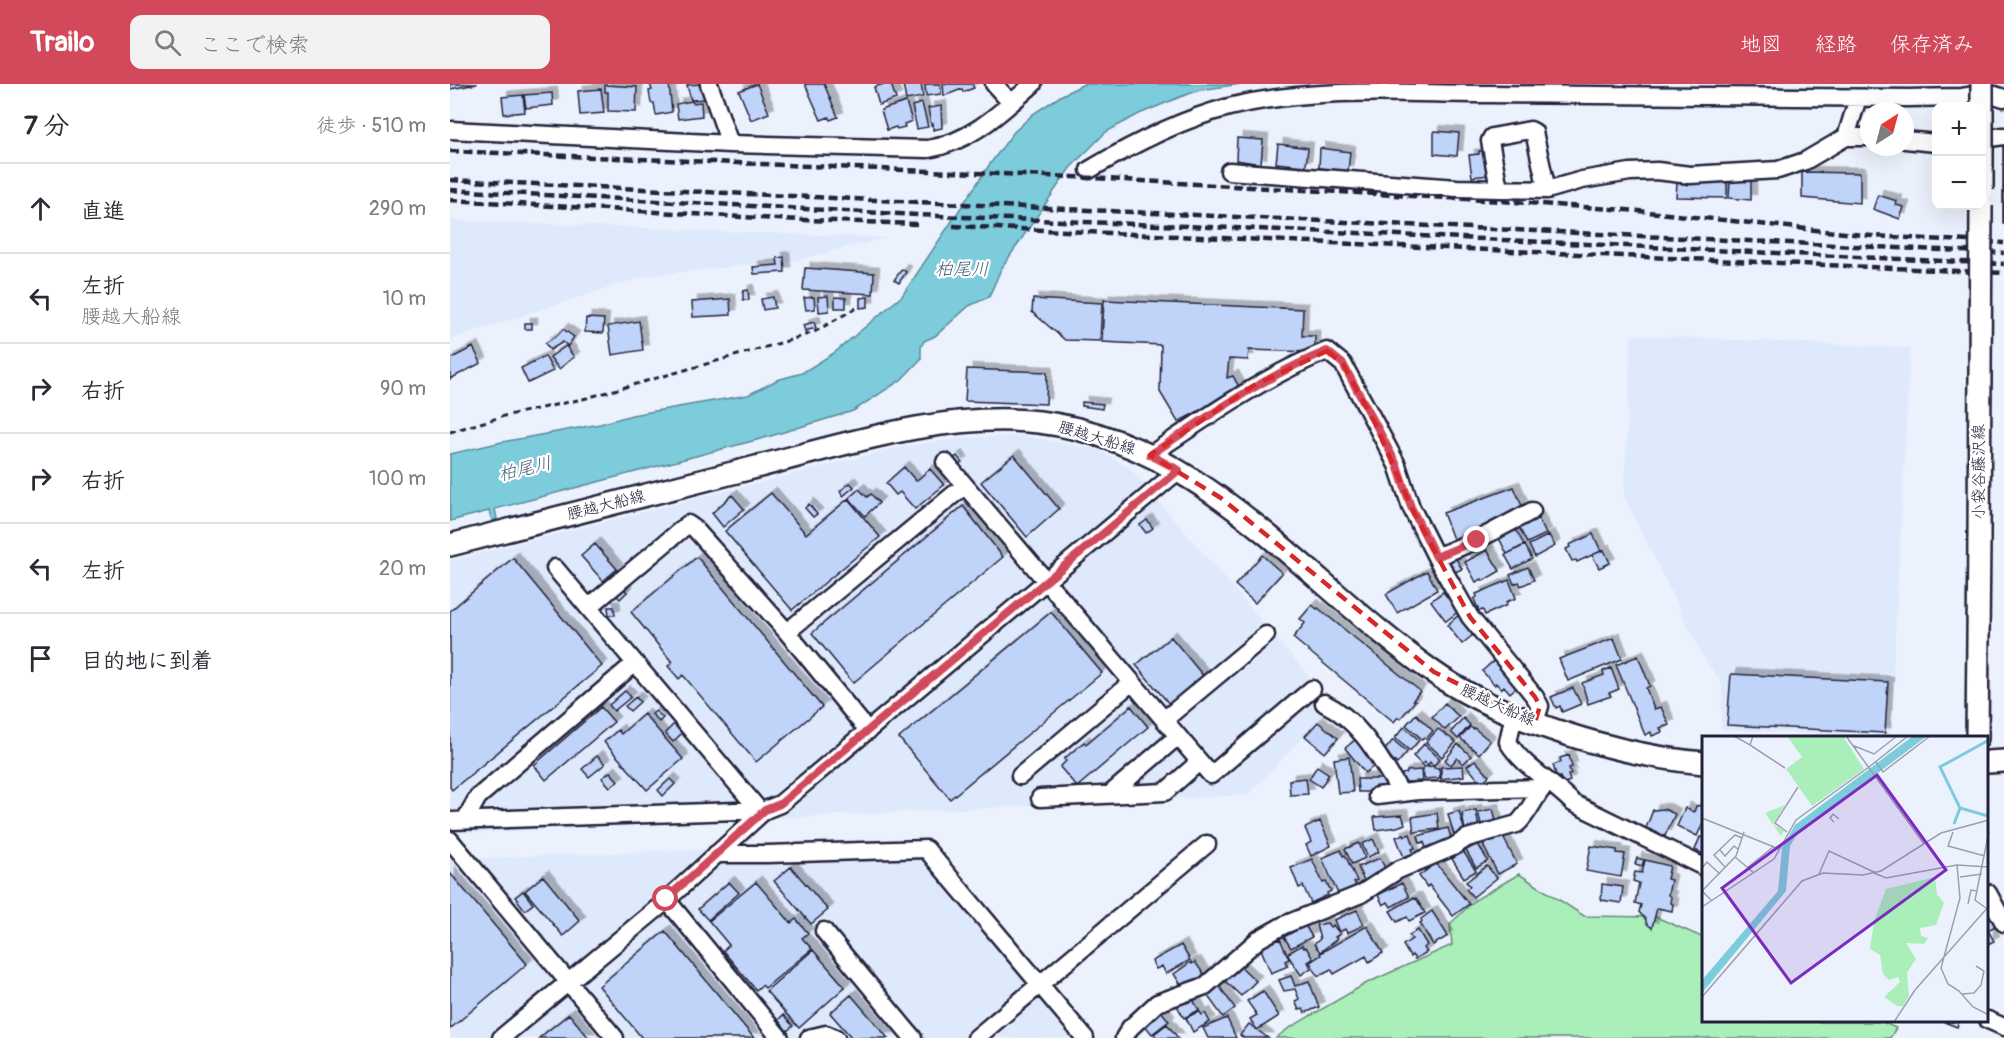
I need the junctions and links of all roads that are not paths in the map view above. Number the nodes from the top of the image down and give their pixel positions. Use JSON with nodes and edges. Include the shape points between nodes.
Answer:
{"nodes":[{"id":1,"x":710,"y":84,"type":"edge"},
{"id":2,"x":994,"y":84,"type":"edge"},
{"id":3,"x":1033,"y":84,"type":"edge"},
{"id":4,"x":1982,"y":84,"type":"edge"},
{"id":5,"x":1858,"y":98,"type":"junction"},
{"id":6,"x":2004,"y":98,"type":"edge"},
{"id":7,"x":1958,"y":102,"type":"edge"},
{"id":8,"x":1011,"y":103,"type":"junction"},
{"id":9,"x":450,"y":130,"type":"edge"},
{"id":10,"x":2004,"y":136,"type":"edge"},
{"id":11,"x":1846,"y":137,"type":"junction"},
{"id":12,"x":1860,"y":137,"type":"edge"},
{"id":13,"x":1986,"y":138,"type":"edge"},
{"id":14,"x":1914,"y":142,"type":"edge"},
{"id":15,"x":1932,"y":143,"type":"edge"},
{"id":16,"x":730,"y":144,"type":"junction"},
{"id":17,"x":1982,"y":156,"type":"edge"},
{"id":18,"x":1089,"y":170,"type":"dead end"},
{"id":19,"x":1230,"y":171,"type":"dead end"},
{"id":20,"x":1499,"y":189,"type":"junction"},
{"id":21,"x":1547,"y":190,"type":"junction"},
{"id":22,"x":1981,"y":210,"type":"edge"},
{"id":23,"x":1150,"y":455,"type":"junction"},
{"id":24,"x":945,"y":462,"type":"dead end"},
{"id":25,"x":1179,"y":470,"type":"junction"},
{"id":26,"x":964,"y":486,"type":"junction"},
{"id":27,"x":1532,"y":511,"type":"dead end"},
{"id":28,"x":450,"y":545,"type":"edge"},
{"id":29,"x":1436,"y":557,"type":"junction"},
{"id":30,"x":555,"y":568,"type":"dead end"},
{"id":31,"x":1047,"y":582,"type":"junction"},
{"id":32,"x":589,"y":607,"type":"junction"},
{"id":33,"x":787,"y":632,"type":"junction"},
{"id":34,"x":1266,"y":635,"type":"dead end"},
{"id":35,"x":635,"y":663,"type":"junction"},
{"id":36,"x":1132,"y":682,"type":"junction"},
{"id":37,"x":1312,"y":689,"type":"dead end"},
{"id":38,"x":1324,"y":703,"type":"dead end"},
{"id":39,"x":1514,"y":714,"type":"junction"},
{"id":40,"x":1164,"y":720,"type":"junction"},
{"id":41,"x":1535,"y":722,"type":"junction"},
{"id":42,"x":868,"y":731,"type":"junction"},
{"id":43,"x":1178,"y":736,"type":"junction"},
{"id":44,"x":1977,"y":736,"type":"edge"},
{"id":45,"x":2004,"y":761,"type":"edge"},
{"id":46,"x":1200,"y":762,"type":"junction"},
{"id":47,"x":1989,"y":762,"type":"edge"},
{"id":48,"x":1702,"y":763,"type":"edge"},
{"id":49,"x":1020,"y":776,"type":"dead end"},
{"id":50,"x":1545,"y":785,"type":"junction"},
{"id":51,"x":1401,"y":793,"type":"junction"},
{"id":52,"x":1109,"y":795,"type":"junction"},
{"id":53,"x":1377,"y":796,"type":"dead end"},
{"id":54,"x":1040,"y":798,"type":"dead end"},
{"id":55,"x":762,"y":810,"type":"junction"},
{"id":56,"x":458,"y":821,"type":"edge"},
{"id":57,"x":450,"y":840,"type":"edge"},
{"id":58,"x":1207,"y":844,"type":"dead end"},
{"id":59,"x":716,"y":854,"type":"junction"},
{"id":60,"x":1702,"y":866,"type":"edge"},
{"id":61,"x":1989,"y":895,"type":"edge"},
{"id":62,"x":666,"y":899,"type":"junction"},
{"id":63,"x":2004,"y":923,"type":"edge"},
{"id":64,"x":824,"y":931,"type":"dead end"},
{"id":65,"x":570,"y":982,"type":"junction"},
{"id":66,"x":1039,"y":985,"type":"junction"},
{"id":67,"x":1989,"y":1020,"type":"edge"},
{"id":68,"x":2004,"y":1027,"type":"edge"},
{"id":69,"x":501,"y":1038,"type":"edge"},
{"id":70,"x":615,"y":1038,"type":"edge"},
{"id":71,"x":780,"y":1038,"type":"edge"},
{"id":72,"x":809,"y":1038,"type":"edge"},
{"id":73,"x":836,"y":1038,"type":"edge"},
{"id":74,"x":913,"y":1038,"type":"edge"},
{"id":75,"x":976,"y":1038,"type":"edge"},
{"id":76,"x":1084,"y":1038,"type":"edge"},
{"id":77,"x":1124,"y":1038,"type":"edge"}],
"edges":[{"from":1,"to":16,"type":"street"},
{"from":2,"to":8,"type":"street"},
{"from":3,"to":8,"type":"street"},
{"from":4,"to":17,"type":"main road","bridge":true},
{"from":5,"to":7,"type":"street"},
{"from":5,"to":11,"type":"street"},
{"from":5,"to":18,"type":"street","via":[[1297,95],[1204,115]]},
{"from":6,"to":7,"type":"street","via":[[1988,93]]},
{"from":8,"to":16,"type":"street","via":[[958,142],[928,149]]},
{"from":9,"to":16,"type":"street"},
{"from":10,"to":13,"type":"street"},
{"from":11,"to":12,"type":"street"},
{"from":11,"to":21,"type":"street","via":[[1805,161],[1778,170],[1690,175],[1630,172]]},
{"from":14,"to":15,"type":"street"},
{"from":19,"to":20,"type":"street"},
{"from":20,"to":21,"type":"street"},
{"from":20,"to":21,"type":"street","via":[[1490,141],[1530,130],[1534,132]]},
{"from":22,"to":44,"type":"main road","name":"小袋谷藤沢線","bridge":true},
{"from":23,"to":25,"type":"main road","name":"腰越大船線"},
{"from":23,"to":28,"type":"main road","name":"腰越大船線","via":[[1082,430],[1042,422],[960,421],[849,442]]},
{"from":23,"to":29,"type":"street","via":[[1253,386],[1327,351],[1343,364],[1392,455],[1411,507]]},
{"from":24,"to":26,"type":"street"},
{"from":25,"to":31,"type":"street"},
{"from":25,"to":39,"type":"main road","name":"腰越大船線","via":[[1221,498],[1434,672]]},
{"from":26,"to":31,"type":"street"},
{"from":26,"to":33,"type":"street"},
{"from":27,"to":29,"type":"street"},
{"from":29,"to":41,"type":"street","via":[[1470,616],[1535,697],[1540,706]]},
{"from":30,"to":32,"type":"street"},
{"from":31,"to":36,"type":"street"},
{"from":31,"to":42,"type":"street"},
{"from":32,"to":33,"type":"street","via":[[688,524]]},
{"from":32,"to":35,"type":"street"},
{"from":33,"to":42,"type":"street"},
{"from":34,"to":40,"type":"street"},
{"from":35,"to":55,"type":"street"},
{"from":35,"to":56,"type":"street","via":[[477,797]]},
{"from":36,"to":40,"type":"street"},
{"from":36,"to":49,"type":"street"},
{"from":37,"to":46,"type":"street","via":[[1211,775]]},
{"from":38,"to":51,"type":"street","via":[[1337,709],[1367,739]]},
{"from":39,"to":41,"type":"main road","name":"腰越大船線"},
{"from":39,"to":50,"type":"street","via":[[1508,742]]},
{"from":40,"to":43,"type":"street"},
{"from":41,"to":48,"type":"main road","name":"腰越大船線","via":[[1634,752]]},
{"from":42,"to":55,"type":"street","via":[[780,804]]},
{"from":43,"to":46,"type":"street"},
{"from":43,"to":52,"type":"street"},
{"from":45,"to":47,"type":"main road"},
{"from":46,"to":52,"type":"street","via":[[1165,792]]},
{"from":50,"to":51,"type":"street"},
{"from":50,"to":60,"type":"street","via":[[1558,787],[1573,803]]},
{"from":50,"to":77,"type":"street","via":[[1516,824],[1467,838],[1398,870],[1361,894],[1284,925],[1259,939],[1206,986],[1157,1003]]},
{"from":51,"to":53,"type":"street"},
{"from":52,"to":54,"type":"street"},
{"from":55,"to":56,"type":"street"},
{"from":55,"to":59,"type":"street"},
{"from":57,"to":65,"type":"street"},
{"from":58,"to":66,"type":"street"},
{"from":59,"to":62,"type":"street"},
{"from":59,"to":66,"type":"street","via":[[926,849]]},
{"from":61,"to":63,"type":"street"},
{"from":62,"to":65,"type":"street"},
{"from":62,"to":71,"type":"street"},
{"from":64,"to":74,"type":"street"},
{"from":65,"to":69,"type":"street"},
{"from":65,"to":70,"type":"street"},
{"from":66,"to":75,"type":"street"},
{"from":66,"to":76,"type":"street"},
{"from":67,"to":68,"type":"street"},
{"from":72,"to":73,"type":"street","via":[[825,1034]]}]}
